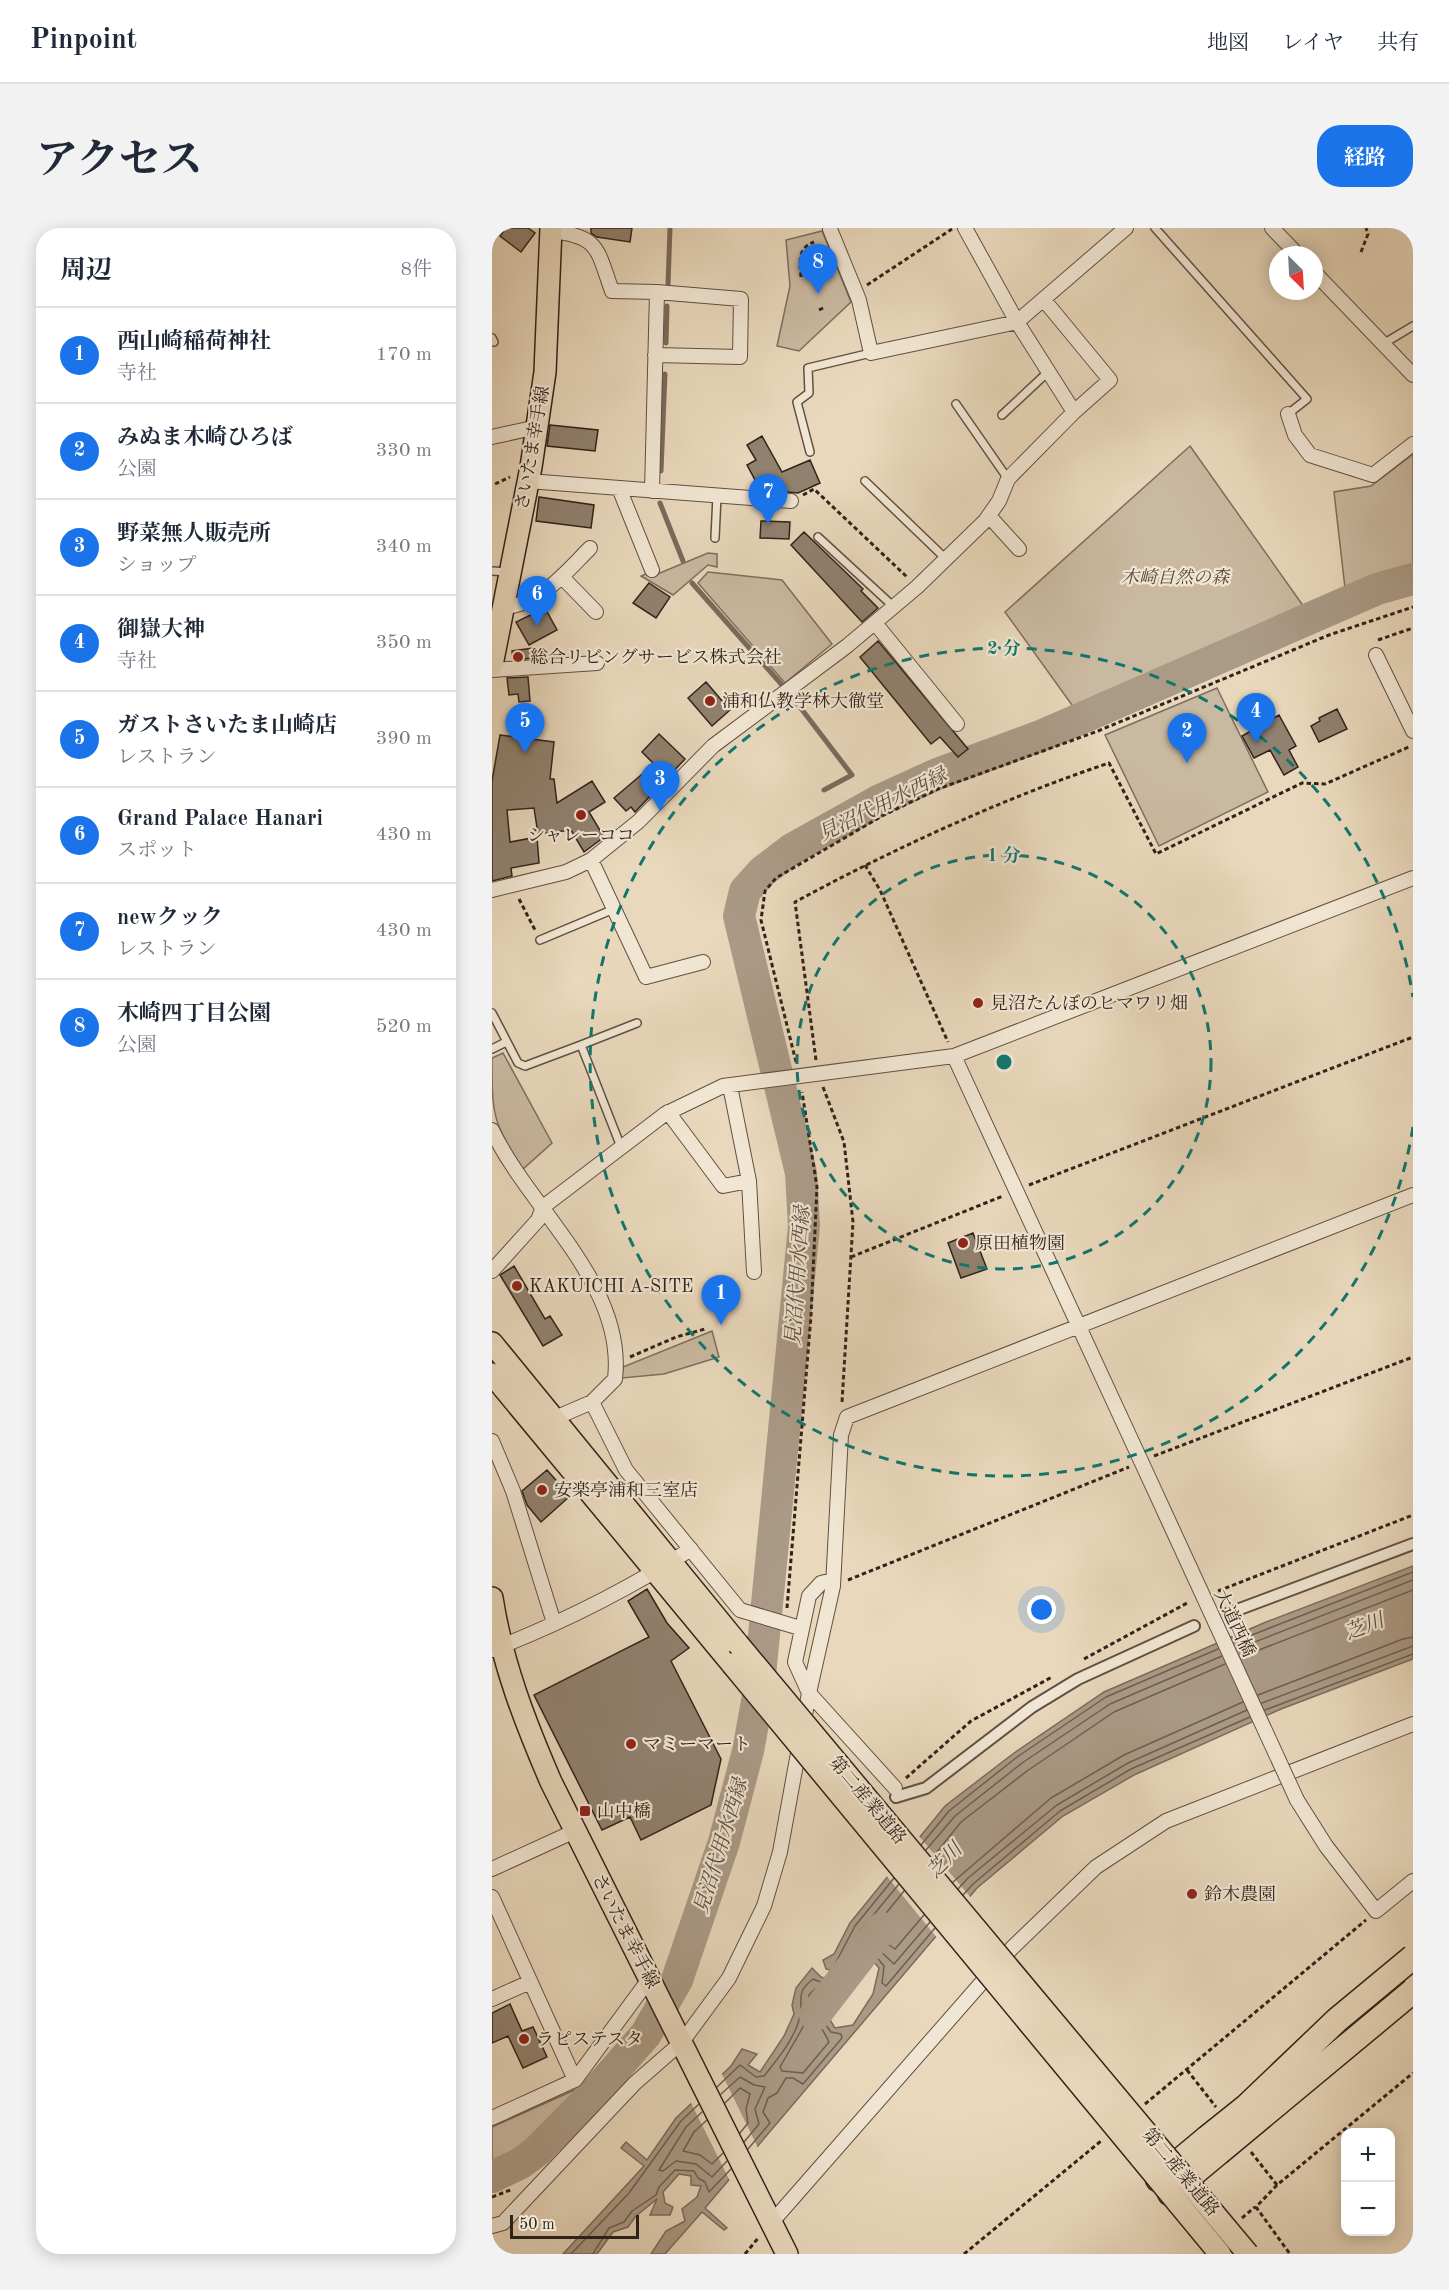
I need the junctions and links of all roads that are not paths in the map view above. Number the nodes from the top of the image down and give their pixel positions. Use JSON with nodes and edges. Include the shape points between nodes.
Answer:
{"nodes":[{"id":1,"x":965,"y":228,"type":"edge"},
{"id":2,"x":1155,"y":228,"type":"edge"},
{"id":3,"x":1272,"y":228,"type":"edge"},
{"id":4,"x":830,"y":229,"type":"edge"},
{"id":5,"x":551,"y":230,"type":"edge"},
{"id":6,"x":1121,"y":230,"type":"edge"},
{"id":7,"x":1289,"y":246,"type":"edge"},
{"id":8,"x":1323,"y":281,"type":"edge"},
{"id":9,"x":657,"y":292,"type":"junction"},
{"id":10,"x":1044,"y":300,"type":"junction"},
{"id":11,"x":1017,"y":322,"type":"junction"},
{"id":12,"x":1413,"y":326,"type":"edge"},
{"id":13,"x":1383,"y":344,"type":"junction"},
{"id":14,"x":871,"y":353,"type":"junction"},
{"id":15,"x":656,"y":355,"type":"junction"},
{"id":16,"x":1049,"y":371,"type":"junction"},
{"id":17,"x":1413,"y":375,"type":"edge"},
{"id":18,"x":956,"y":404,"type":"dead end"},
{"id":19,"x":1074,"y":412,"type":"junction"},
{"id":20,"x":1288,"y":414,"type":"joint"},
{"id":21,"x":1002,"y":415,"type":"dead end"},
{"id":22,"x":537,"y":428,"type":"junction"},
{"id":23,"x":492,"y":436,"type":"edge"},
{"id":24,"x":1413,"y":444,"type":"edge"},
{"id":25,"x":810,"y":452,"type":"dead end"},
{"id":26,"x":1008,"y":479,"type":"junction"},
{"id":27,"x":528,"y":481,"type":"junction"},
{"id":28,"x":865,"y":481,"type":"dead end"},
{"id":29,"x":619,"y":488,"type":"junction"},
{"id":30,"x":652,"y":491,"type":"junction"},
{"id":31,"x":717,"y":496,"type":"junction"},
{"id":32,"x":791,"y":501,"type":"road end"},
{"id":33,"x":988,"y":516,"type":"junction"},
{"id":34,"x":818,"y":537,"type":"dead end"},
{"id":35,"x":715,"y":538,"type":"dead end"},
{"id":36,"x":590,"y":548,"type":"dead end"},
{"id":37,"x":1019,"y":549,"type":"dead end"},
{"id":38,"x":946,"y":559,"type":"junction"},
{"id":39,"x":652,"y":570,"type":"dead end"},
{"id":40,"x":501,"y":572,"type":"edge"},
{"id":41,"x":562,"y":577,"type":"junction"},
{"id":42,"x":503,"y":607,"type":"junction"},
{"id":43,"x":894,"y":607,"type":"junction"},
{"id":44,"x":596,"y":612,"type":"dead end"},
{"id":45,"x":875,"y":623,"type":"junction"},
{"id":46,"x":493,"y":652,"type":"edge"},
{"id":47,"x":1376,"y":656,"type":"road end"},
{"id":48,"x":597,"y":663,"type":"dead end"},
{"id":49,"x":492,"y":670,"type":"edge"},
{"id":50,"x":957,"y":724,"type":"dead end"},
{"id":51,"x":1413,"y":731,"type":"edge"},
{"id":52,"x":591,"y":860,"type":"junction"},
{"id":53,"x":1413,"y":878,"type":"edge"},
{"id":54,"x":492,"y":890,"type":"edge"},
{"id":55,"x":614,"y":909,"type":"junction"},
{"id":56,"x":540,"y":940,"type":"road end"},
{"id":57,"x":703,"y":962,"type":"dead end"},
{"id":58,"x":492,"y":1013,"type":"edge"},
{"id":59,"x":637,"y":1023,"type":"dead end"},
{"id":60,"x":506,"y":1042,"type":"junction"},
{"id":61,"x":580,"y":1045,"type":"junction"},
{"id":62,"x":492,"y":1049,"type":"edge"},
{"id":63,"x":954,"y":1056,"type":"junction"},
{"id":64,"x":730,"y":1086,"type":"junction"},
{"id":65,"x":669,"y":1112,"type":"junction"},
{"id":66,"x":492,"y":1130,"type":"edge"},
{"id":67,"x":621,"y":1146,"type":"junction"},
{"id":68,"x":749,"y":1181,"type":"junction"},
{"id":69,"x":1413,"y":1195,"type":"edge"},
{"id":70,"x":543,"y":1207,"type":"junction"},
{"id":71,"x":492,"y":1271,"type":"edge"},
{"id":72,"x":754,"y":1272,"type":"dead end"},
{"id":73,"x":1079,"y":1328,"type":"junction"},
{"id":74,"x":492,"y":1343,"type":"edge"},
{"id":75,"x":492,"y":1374,"type":"edge"},
{"id":76,"x":592,"y":1402,"type":"junction"},
{"id":77,"x":555,"y":1418,"type":"junction"},
{"id":78,"x":492,"y":1441,"type":"edge"},
{"id":79,"x":1413,"y":1544,"type":"edge"},
{"id":80,"x":691,"y":1549,"type":"junction"},
{"id":81,"x":663,"y":1566,"type":"junction"},
{"id":82,"x":833,"y":1583,"type":"junction"},
{"id":83,"x":492,"y":1598,"type":"edge"},
{"id":84,"x":1229,"y":1613,"type":"dead end"},
{"id":85,"x":554,"y":1623,"type":"junction"},
{"id":86,"x":1194,"y":1626,"type":"dead end"},
{"id":87,"x":800,"y":1628,"type":"junction"},
{"id":88,"x":496,"y":1648,"type":"edge"},
{"id":89,"x":809,"y":1694,"type":"junction"},
{"id":90,"x":1413,"y":1724,"type":"edge"},
{"id":91,"x":896,"y":1792,"type":"joint"},
{"id":92,"x":575,"y":1831,"type":"junction"},
{"id":93,"x":492,"y":1869,"type":"edge"},
{"id":94,"x":1413,"y":1881,"type":"edge"},
{"id":95,"x":492,"y":1897,"type":"edge"},
{"id":96,"x":1413,"y":1957,"type":"edge"},
{"id":97,"x":530,"y":1982,"type":"junction"},
{"id":98,"x":652,"y":1984,"type":"junction"},
{"id":99,"x":1413,"y":1991,"type":"edge"},
{"id":100,"x":492,"y":1999,"type":"edge"},
{"id":101,"x":682,"y":2042,"type":"junction"},
{"id":102,"x":575,"y":2080,"type":"junction"},
{"id":103,"x":492,"y":2118,"type":"edge"},
{"id":104,"x":1173,"y":2179,"type":"junction"},
{"id":105,"x":768,"y":2214,"type":"junction"},
{"id":106,"x":492,"y":2226,"type":"edge"},
{"id":107,"x":787,"y":2254,"type":"edge"},
{"id":108,"x":1220,"y":2254,"type":"edge"},
{"id":109,"x":1248,"y":2254,"type":"edge"}],
"edges":[{"from":1,"to":11,"type":"street"},
{"from":2,"to":20,"type":"lane","via":[[1307,399]]},
{"from":3,"to":7,"type":"street"},
{"from":4,"to":14,"type":"street","via":[[856,292]]},
{"from":5,"to":9,"type":"street","via":[[585,238],[595,246],[612,291]]},
{"from":5,"to":22,"type":"main road","name":"さいたま幸手線","via":[[549,329]]},
{"from":6,"to":10,"type":"street"},
{"from":8,"to":13,"type":"street"},
{"from":9,"to":15,"type":"street"},
{"from":9,"to":15,"type":"street","via":[[741,299],[740,357]]},
{"from":10,"to":11,"type":"street"},
{"from":10,"to":19,"type":"street","via":[[1110,380]]},
{"from":11,"to":14,"type":"street"},
{"from":11,"to":16,"type":"street"},
{"from":12,"to":13,"type":"lane"},
{"from":13,"to":17,"type":"street"},
{"from":14,"to":25,"type":"lane","via":[[808,368],[809,393],[797,402]]},
{"from":15,"to":30,"type":"street"},
{"from":16,"to":19,"type":"street"},
{"from":16,"to":21,"type":"lane"},
{"from":18,"to":26,"type":"lane"},
{"from":19,"to":26,"type":"street"},
{"from":20,"to":24,"type":"street","via":[[1295,435],[1310,455],[1373,475]]},
{"from":22,"to":23,"type":"street"},
{"from":22,"to":27,"type":"main road","name":"さいたま幸手線"},
{"from":26,"to":33,"type":"street"},
{"from":27,"to":29,"type":"street"},
{"from":27,"to":40,"type":"main road","name":"さいたま幸手線"},
{"from":28,"to":38,"type":"lane"},
{"from":29,"to":30,"type":"street"},
{"from":29,"to":39,"type":"street"},
{"from":30,"to":31,"type":"street"},
{"from":31,"to":32,"type":"street"},
{"from":31,"to":35,"type":"lane"},
{"from":33,"to":37,"type":"street"},
{"from":33,"to":38,"type":"street"},
{"from":34,"to":43,"type":"lane"},
{"from":36,"to":41,"type":"street"},
{"from":38,"to":43,"type":"street"},
{"from":40,"to":42,"type":"main road","name":"さいたま幸手線"},
{"from":41,"to":42,"type":"street","via":[[518,606]]},
{"from":41,"to":44,"type":"street"},
{"from":42,"to":46,"type":"main road","name":"さいたま幸手線"},
{"from":43,"to":45,"type":"street"},
{"from":45,"to":50,"type":"street"},
{"from":45,"to":52,"type":"street","via":[[713,746],[639,821]]},
{"from":47,"to":51,"type":"street"},
{"from":48,"to":49,"type":"street"},
{"from":52,"to":54,"type":"street","via":[[566,872]]},
{"from":52,"to":55,"type":"street"},
{"from":53,"to":63,"type":"street"},
{"from":55,"to":56,"type":"lane"},
{"from":55,"to":57,"type":"street","via":[[646,977]]},
{"from":58,"to":60,"type":"lane"},
{"from":59,"to":61,"type":"lane"},
{"from":60,"to":61,"type":"lane","via":[[518,1063],[525,1066]]},
{"from":60,"to":62,"type":"lane"},
{"from":61,"to":67,"type":"lane"},
{"from":63,"to":64,"type":"street"},
{"from":63,"to":73,"type":"street","name":"大道西橋"},
{"from":64,"to":65,"type":"street"},
{"from":64,"to":68,"type":"street"},
{"from":65,"to":67,"type":"street"},
{"from":65,"to":68,"type":"street","via":[[723,1186]]},
{"from":66,"to":70,"type":"street"},
{"from":67,"to":70,"type":"street"},
{"from":68,"to":72,"type":"street"},
{"from":69,"to":73,"type":"street"},
{"from":70,"to":71,"type":"street","via":[[538,1220]]},
{"from":70,"to":76,"type":"street","via":[[594,1286],[616,1344],[615,1379]]},
{"from":73,"to":82,"type":"street","via":[[847,1417],[841,1435]]},
{"from":73,"to":94,"type":"street","name":"大道西橋","bridge":true,"via":[[1135,1464],[1297,1800],[1326,1846],[1377,1911]]},
{"from":74,"to":77,"type":"main road","name":"第二産業道路"},
{"from":75,"to":81,"type":"main road","name":"第二産業道路"},
{"from":76,"to":77,"type":"street"},
{"from":76,"to":80,"type":"street","via":[[627,1470]]},
{"from":77,"to":81,"type":"main road","name":"第二産業道路"},
{"from":78,"to":85,"type":"street","via":[[513,1491]]},
{"from":79,"to":84,"type":"street"},
{"from":80,"to":81,"type":"street"},
{"from":80,"to":87,"type":"street","via":[[740,1610]]},
{"from":81,"to":85,"type":"street"},
{"from":81,"to":104,"type":"main road","name":"第二産業道路","bridge":true,"via":[[991,1948]]},
{"from":82,"to":87,"type":"street","via":[[825,1581],[812,1592]]},
{"from":82,"to":89,"type":"street"},
{"from":83,"to":88,"type":"main road","name":"さいたま幸手線"},
{"from":85,"to":88,"type":"street"},
{"from":86,"to":91,"type":"street","via":[[1078,1679],[1032,1707],[926,1788]]},
{"from":87,"to":89,"type":"street","via":[[795,1662]]},
{"from":88,"to":92,"type":"main road","name":"さいたま幸手線"},
{"from":89,"to":91,"type":"street"},
{"from":89,"to":101,"type":"street","via":[[780,1852],[767,1898],[729,1978]]},
{"from":90,"to":105,"type":"street","via":[[1166,1821],[1096,1867],[1012,1948]]},
{"from":92,"to":93,"type":"street"},
{"from":92,"to":98,"type":"main road","name":"さいたま幸手線"},
{"from":95,"to":97,"type":"street"},
{"from":96,"to":104,"type":"highway","bridge":true,"via":[[1337,2020]]},
{"from":97,"to":100,"type":"street"},
{"from":97,"to":102,"type":"street"},
{"from":98,"to":101,"type":"main road","name":"さいたま幸手線"},
{"from":98,"to":102,"type":"street"},
{"from":99,"to":104,"type":"highway","bridge":true},
{"from":101,"to":105,"type":"main road","name":"さいたま幸手線"},
{"from":101,"to":106,"type":"street","via":[[635,2083],[503,2223]]},
{"from":102,"to":103,"type":"street"},
{"from":104,"to":108,"type":"main road","name":"第二産業道路","bridge":true},
{"from":104,"to":109,"type":"main road","name":"第二産業道路","bridge":true},
{"from":105,"to":107,"type":"main road","name":"さいたま幸手線"}]}
